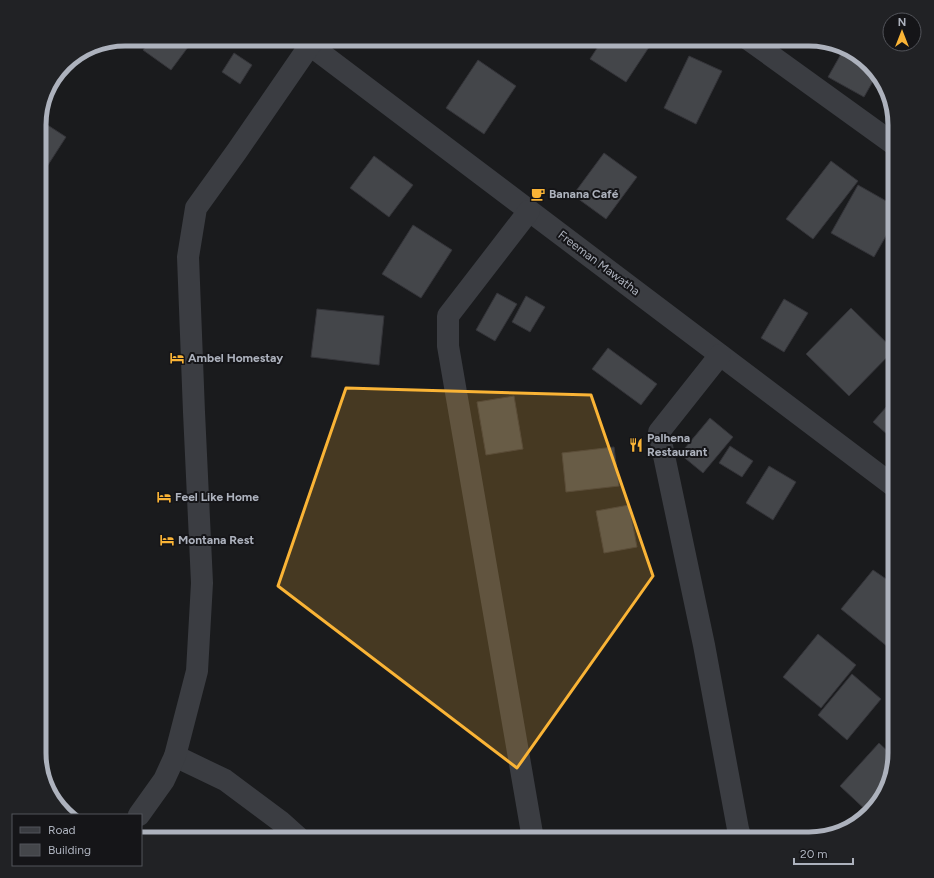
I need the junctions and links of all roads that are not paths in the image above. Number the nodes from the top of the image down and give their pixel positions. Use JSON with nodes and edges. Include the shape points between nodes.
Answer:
{"nodes":[{"id":1,"x":306,"y":46,"type":"edge"},
{"id":2,"x":315,"y":46,"type":"edge"},
{"id":3,"x":758,"y":46,"type":"edge"},
{"id":4,"x":888,"y":140,"type":"edge"},
{"id":5,"x":529,"y":211,"type":"junction"},
{"id":6,"x":720,"y":355,"type":"junction"},
{"id":7,"x":888,"y":482,"type":"edge"},
{"id":8,"x":175,"y":756,"type":"junction"},
{"id":9,"x":140,"y":814,"type":"edge"},
{"id":10,"x":292,"y":832,"type":"edge"},
{"id":11,"x":532,"y":832,"type":"edge"},
{"id":12,"x":739,"y":832,"type":"edge"}],
"edges":[{"from":1,"to":8,"type":"street","via":[[196,208],[188,257],[202,583],[197,671]]},
{"from":2,"to":5,"type":"street","name":"Freeman Mawatha"},
{"from":3,"to":4,"type":"street"},
{"from":5,"to":6,"type":"street","name":"Freeman Mawatha"},
{"from":5,"to":11,"type":"street","via":[[448,316],[448,346]]},
{"from":6,"to":7,"type":"street","name":"Freeman Mawatha"},
{"from":6,"to":12,"type":"street","via":[[659,432],[702,637]]},
{"from":8,"to":9,"type":"street","via":[[164,780]]},
{"from":8,"to":10,"type":"street","via":[[225,780]]}]}
